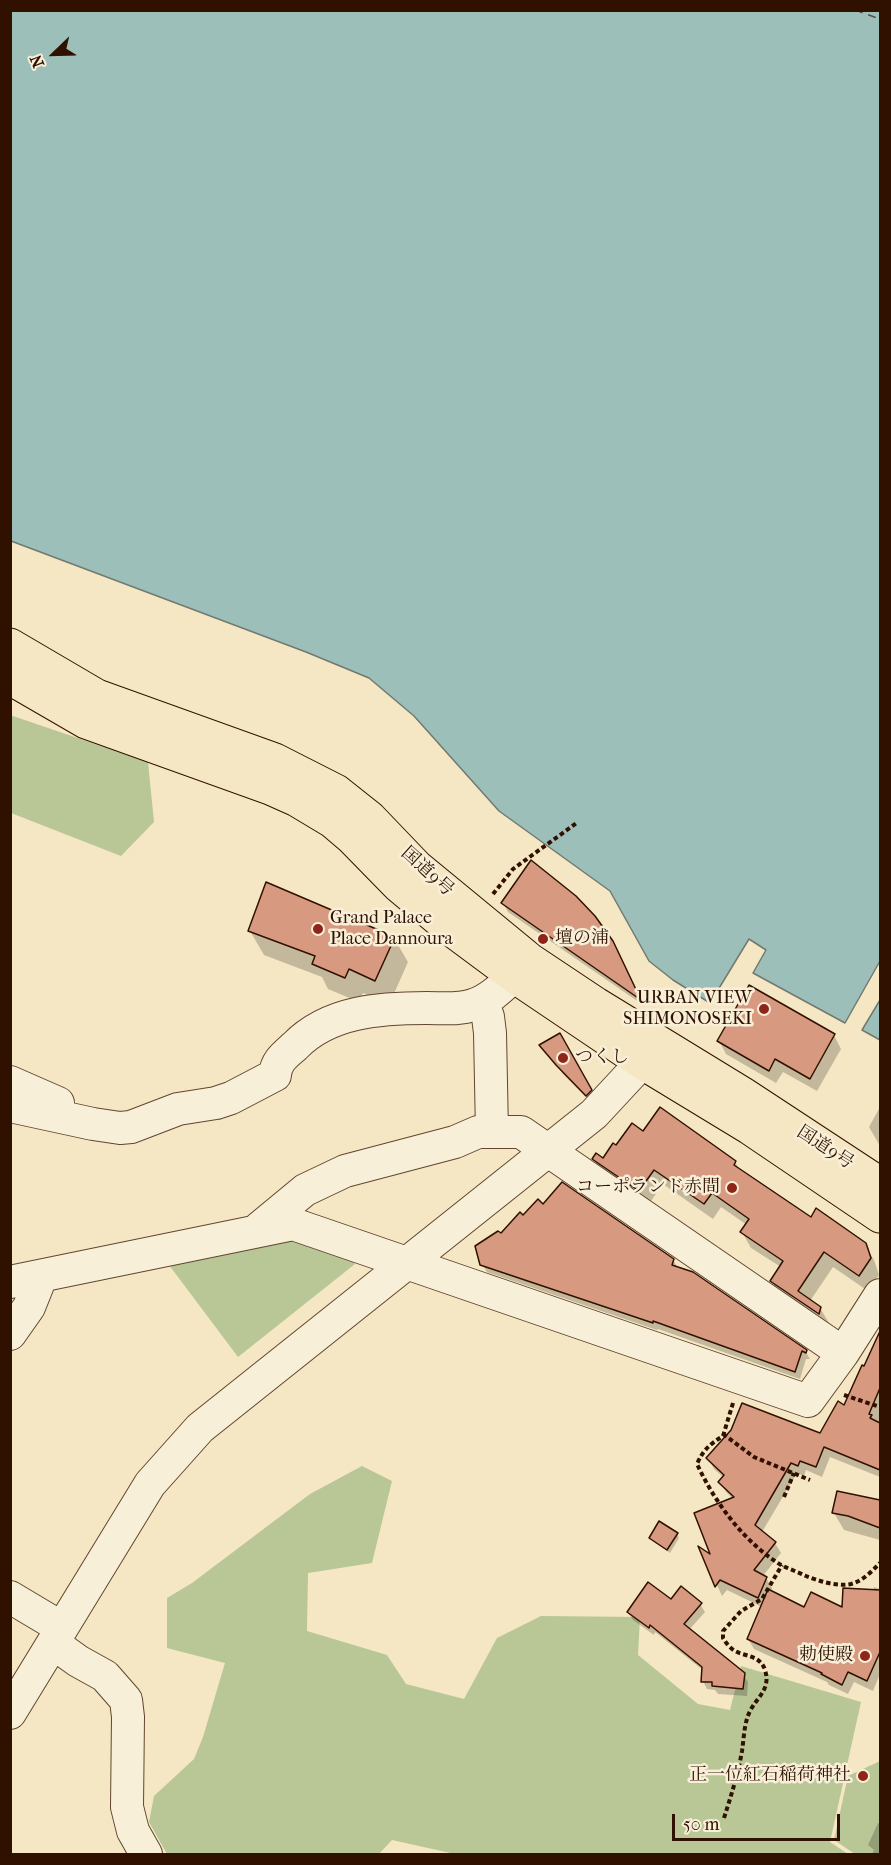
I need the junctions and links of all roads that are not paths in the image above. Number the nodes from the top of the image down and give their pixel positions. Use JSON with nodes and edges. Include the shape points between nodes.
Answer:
{"nodes":[{"id":1,"x":10,"y":645,"type":"edge"},
{"id":2,"x":10,"y":678,"type":"edge"},
{"id":3,"x":513,"y":976,"type":"junction"},
{"id":4,"x":483,"y":1002,"type":"junction"},
{"id":5,"x":651,"y":1054,"type":"junction"},
{"id":6,"x":10,"y":1082,"type":"edge"},
{"id":7,"x":10,"y":1106,"type":"edge"},
{"id":8,"x":56,"y":1117,"type":"junction"},
{"id":9,"x":492,"y":1132,"type":"junction"},
{"id":10,"x":547,"y":1151,"type":"junction"},
{"id":11,"x":880,"y":1184,"type":"edge"},
{"id":12,"x":880,"y":1216,"type":"edge"},
{"id":13,"x":254,"y":1232,"type":"junction"},
{"id":14,"x":407,"y":1263,"type":"junction"},
{"id":15,"x":41,"y":1277,"type":"junction"},
{"id":16,"x":10,"y":1282,"type":"edge"},
{"id":17,"x":880,"y":1295,"type":"edge"},
{"id":18,"x":10,"y":1334,"type":"edge"},
{"id":19,"x":843,"y":1353,"type":"junction"},
{"id":20,"x":10,"y":1598,"type":"edge"},
{"id":21,"x":57,"y":1636,"type":"junction"},
{"id":22,"x":10,"y":1713,"type":"edge"},
{"id":23,"x":146,"y":1854,"type":"edge"}],
"edges":[{"from":1,"to":5,"type":"highway","name":"国道9号","via":[[97,696],[275,760],[336,791],[391,838],[417,867]]},
{"from":2,"to":3,"type":"highway","name":"国道9号","via":[[86,722],[297,800],[332,821],[398,885]]},
{"from":3,"to":4,"type":"street"},
{"from":3,"to":5,"type":"highway","name":"国道9号"},
{"from":4,"to":8,"type":"street","via":[[464,1007],[365,1011],[339,1018],[297,1043],[276,1066],[274,1075],[241,1094],[178,1109],[131,1127]]},
{"from":4,"to":9,"type":"street","via":[[490,1033]]},
{"from":5,"to":10,"type":"street","via":[[594,1114]]},
{"from":5,"to":11,"type":"highway","name":"国道9号","via":[[742,1094]]},
{"from":5,"to":12,"type":"highway","name":"国道9号","via":[[750,1128]]},
{"from":6,"to":8,"type":"street","via":[[60,1104]]},
{"from":7,"to":8,"type":"street"},
{"from":9,"to":10,"type":"street","via":[[521,1132]]},
{"from":9,"to":13,"type":"street","via":[[473,1133],[455,1142],[328,1178],[305,1190]]},
{"from":10,"to":14,"type":"street"},
{"from":10,"to":19,"type":"street"},
{"from":13,"to":14,"type":"street","via":[[293,1224]]},
{"from":13,"to":15,"type":"street"},
{"from":14,"to":19,"type":"street","via":[[808,1401]]},
{"from":14,"to":21,"type":"street","via":[[200,1428],[150,1484]]},
{"from":15,"to":16,"type":"street"},
{"from":15,"to":18,"type":"street","via":[[29,1307]]},
{"from":17,"to":19,"type":"street"},
{"from":20,"to":21,"type":"street"},
{"from":21,"to":22,"type":"street"},
{"from":21,"to":23,"type":"street","via":[[105,1676],[126,1700],[127,1807],[133,1831]]}]}
